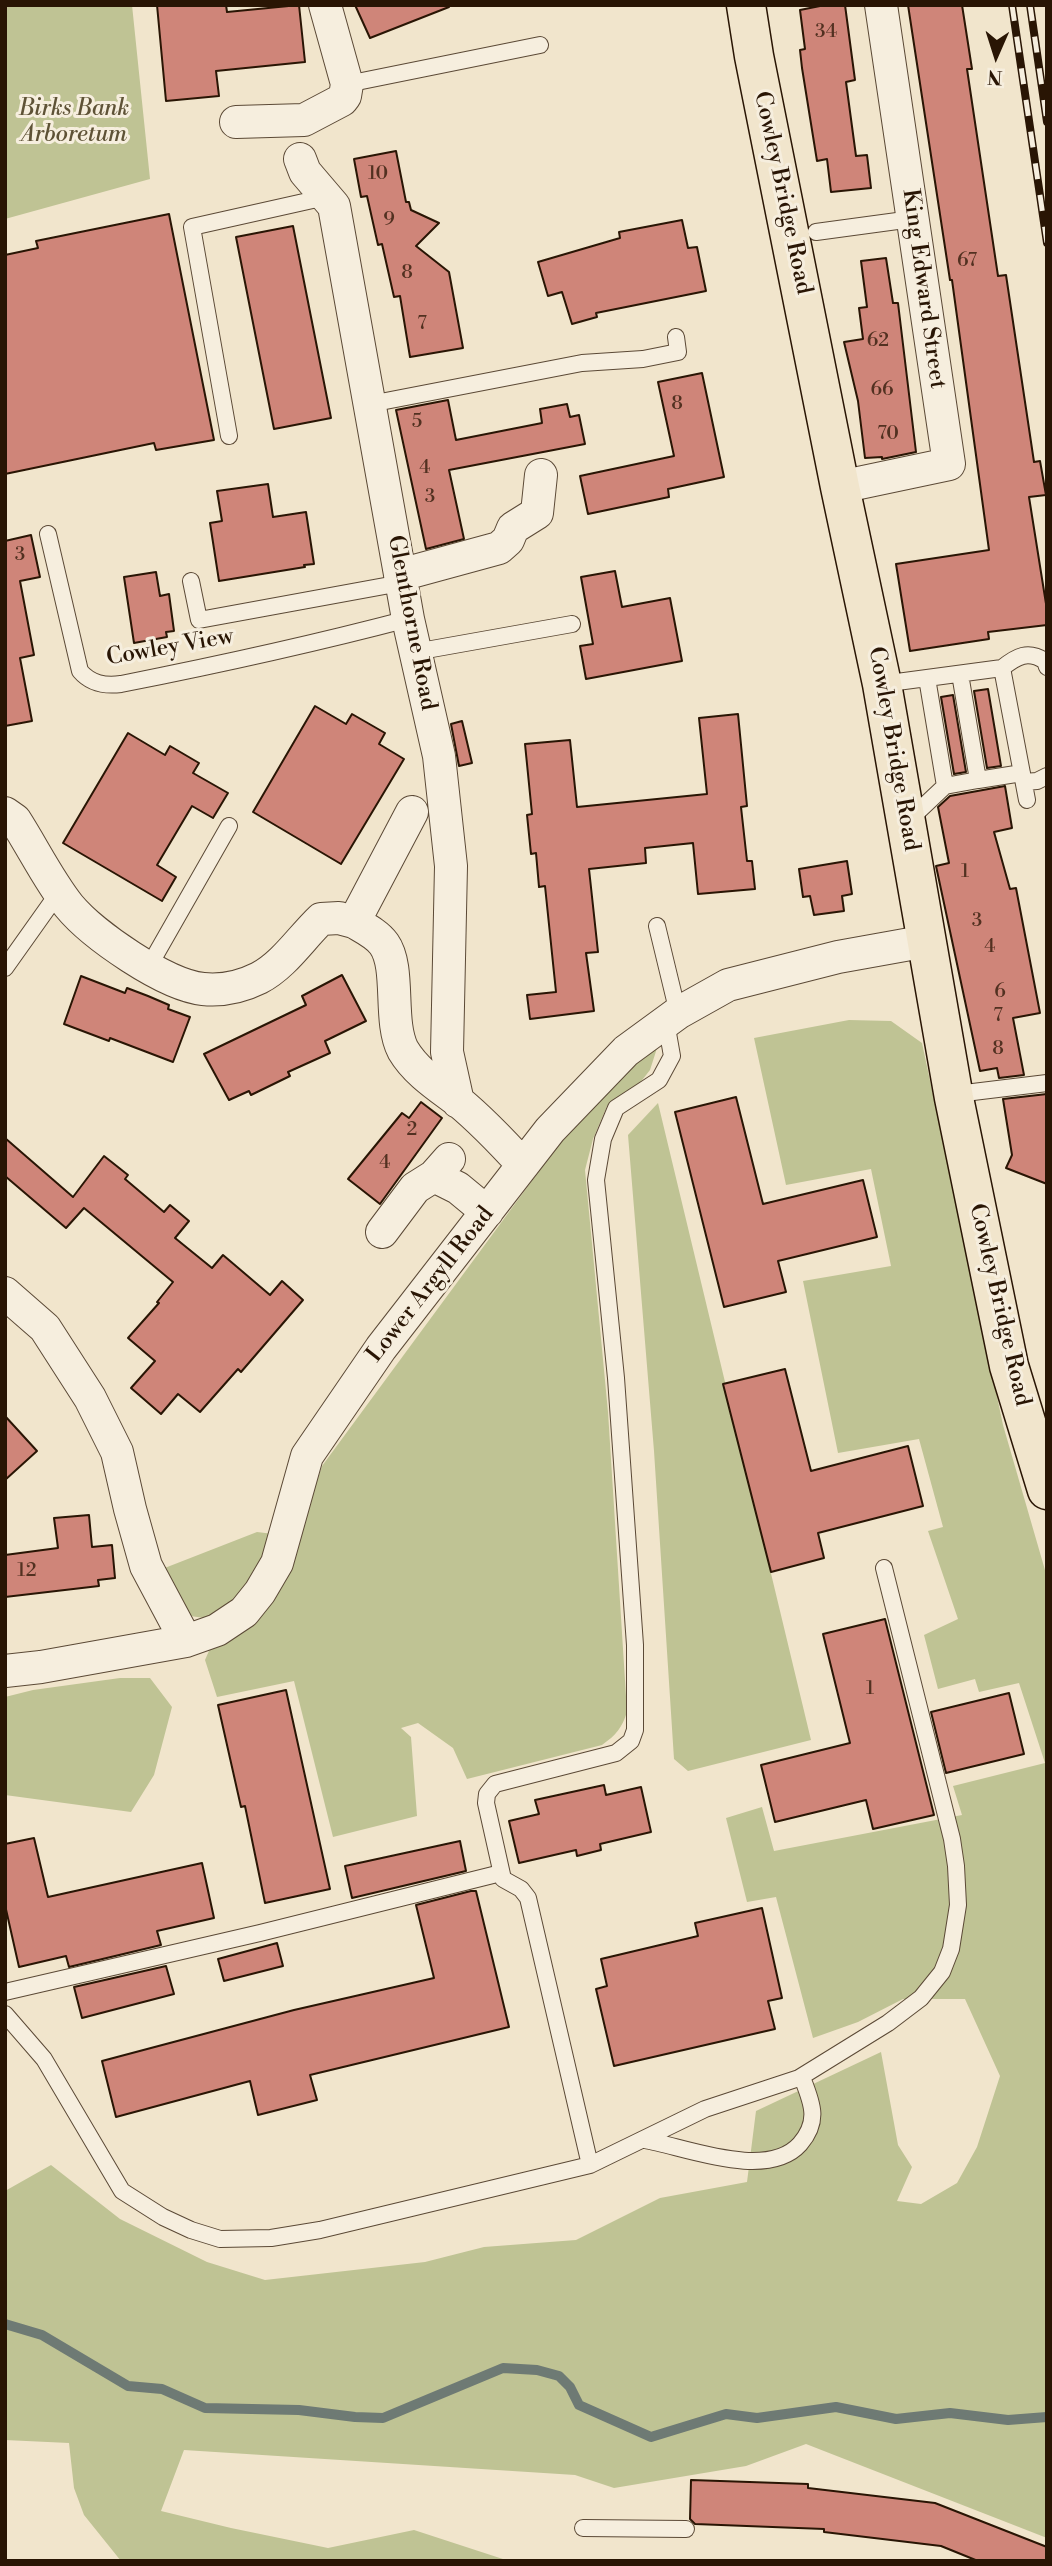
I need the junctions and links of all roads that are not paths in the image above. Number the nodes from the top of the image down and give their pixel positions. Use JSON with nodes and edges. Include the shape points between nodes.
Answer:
{"nodes":[{"id":1,"x":326,"y":5,"type":"edge"},
{"id":2,"x":746,"y":5,"type":"edge"},
{"id":3,"x":881,"y":5,"type":"edge"},
{"id":4,"x":540,"y":45,"type":"dead end"},
{"id":5,"x":347,"y":84,"type":"junction"},
{"id":6,"x":236,"y":122,"type":"dead end"},
{"id":7,"x":301,"y":138,"type":"junction"},
{"id":8,"x":326,"y":197,"type":"junction"},
{"id":9,"x":912,"y":219,"type":"junction"},
{"id":10,"x":816,"y":232,"type":"dead end"},
{"id":11,"x":676,"y":337,"type":"dead end"},
{"id":12,"x":370,"y":404,"type":"junction"},
{"id":13,"x":229,"y":436,"type":"dead end"},
{"id":14,"x":541,"y":475,"type":"dead end"},
{"id":15,"x":840,"y":487,"type":"junction"},
{"id":16,"x":48,"y":534,"type":"dead end"},
{"id":17,"x":401,"y":579,"type":"junction"},
{"id":18,"x":191,"y":581,"type":"dead end"},
{"id":19,"x":408,"y":618,"type":"junction"},
{"id":20,"x":572,"y":624,"type":"dead end"},
{"id":21,"x":415,"y":652,"type":"junction"},
{"id":22,"x":1047,"y":667,"type":"edge"},
{"id":23,"x":1002,"y":668,"type":"junction"},
{"id":24,"x":960,"y":674,"type":"junction"},
{"id":25,"x":927,"y":678,"type":"junction"},
{"id":26,"x":882,"y":684,"type":"junction"},
{"id":27,"x":1047,"y":776,"type":"edge"},
{"id":28,"x":1023,"y":778,"type":"junction"},
{"id":29,"x":978,"y":780,"type":"junction"},
{"id":30,"x":945,"y":786,"type":"junction"},
{"id":31,"x":1027,"y":800,"type":"dead end"},
{"id":32,"x":412,"y":812,"type":"dead end"},
{"id":33,"x":5,"y":813,"type":"edge"},
{"id":34,"x":906,"y":822,"type":"junction"},
{"id":35,"x":229,"y":826,"type":"dead end"},
{"id":36,"x":59,"y":892,"type":"junction"},
{"id":37,"x":354,"y":922,"type":"junction"},
{"id":38,"x":657,"y":926,"type":"dead end"},
{"id":39,"x":927,"y":942,"type":"junction"},
{"id":40,"x":5,"y":968,"type":"edge"},
{"id":41,"x":148,"y":968,"type":"junction"},
{"id":42,"x":672,"y":1018,"type":"junction"},
{"id":43,"x":1047,"y":1083,"type":"edge"},
{"id":44,"x":954,"y":1098,"type":"junction"},
{"id":45,"x":458,"y":1102,"type":"junction"},
{"id":46,"x":523,"y":1166,"type":"junction"},
{"id":47,"x":487,"y":1212,"type":"junction"},
{"id":48,"x":382,"y":1232,"type":"dead end"},
{"id":49,"x":5,"y":1293,"type":"edge"},
{"id":50,"x":1047,"y":1490,"type":"edge"},
{"id":51,"x":884,"y":1568,"type":"dead end"},
{"id":52,"x":186,"y":1641,"type":"junction"},
{"id":53,"x":5,"y":1671,"type":"edge"},
{"id":54,"x":501,"y":1873,"type":"junction"},
{"id":55,"x":5,"y":1992,"type":"edge"},
{"id":56,"x":5,"y":2014,"type":"edge"},
{"id":57,"x":799,"y":2078,"type":"junction"},
{"id":58,"x":645,"y":2140,"type":"junction"},
{"id":59,"x":590,"y":2165,"type":"junction"},
{"id":60,"x":583,"y":2528,"type":"dead end"},
{"id":61,"x":685,"y":2529,"type":"dead end"}],
"edges":[{"from":1,"to":5,"type":"street"},
{"from":2,"to":15,"type":"highway","name":"Cowley Bridge Road"},
{"from":3,"to":9,"type":"street","name":"King Edward Street"},
{"from":4,"to":5,"type":"lane"},
{"from":5,"to":7,"type":"street","via":[[342,100]]},
{"from":6,"to":7,"type":"street"},
{"from":7,"to":8,"type":"street","name":"Glenthorne Road","via":[[305,172]]},
{"from":8,"to":12,"type":"street","name":"Glenthorne Road","via":[[334,206]]},
{"from":8,"to":13,"type":"lane","via":[[192,227]]},
{"from":9,"to":10,"type":"lane"},
{"from":9,"to":15,"type":"street","name":"King Edward Street","via":[[949,464]]},
{"from":11,"to":12,"type":"lane","via":[[678,352],[582,363]]},
{"from":12,"to":17,"type":"street","name":"Glenthorne Road"},
{"from":14,"to":17,"type":"street","via":[[537,513],[513,527],[499,548]]},
{"from":15,"to":26,"type":"highway","name":"Cowley Bridge Road"},
{"from":16,"to":19,"type":"lane","name":"Cowley View","via":[[80,670],[104,686],[255,656]]},
{"from":17,"to":18,"type":"lane","via":[[199,620]]},
{"from":17,"to":19,"type":"street","name":"Glenthorne Road"},
{"from":19,"to":21,"type":"street","name":"Glenthorne Road"},
{"from":20,"to":21,"type":"lane"},
{"from":21,"to":45,"type":"street","name":"Glenthorne Road","via":[[439,756],[451,866],[447,1052]]},
{"from":22,"to":23,"type":"lane","via":[[1036,654],[1017,656]]},
{"from":23,"to":24,"type":"lane"},
{"from":23,"to":28,"type":"lane"},
{"from":24,"to":25,"type":"lane"},
{"from":24,"to":29,"type":"lane"},
{"from":25,"to":26,"type":"lane"},
{"from":25,"to":30,"type":"lane"},
{"from":26,"to":34,"type":"highway","name":"Cowley Bridge Road"},
{"from":27,"to":28,"type":"lane","via":[[1037,781]]},
{"from":28,"to":29,"type":"lane"},
{"from":28,"to":31,"type":"lane"},
{"from":29,"to":30,"type":"lane"},
{"from":30,"to":34,"type":"lane"},
{"from":32,"to":37,"type":"street"},
{"from":33,"to":36,"type":"street","via":[[15,820]]},
{"from":34,"to":39,"type":"highway","name":"Cowley Bridge Road"},
{"from":35,"to":41,"type":"lane"},
{"from":36,"to":40,"type":"lane"},
{"from":36,"to":41,"type":"street","via":[[80,918]]},
{"from":37,"to":41,"type":"street","via":[[321,919],[285,957],[242,986],[199,989]]},
{"from":37,"to":45,"type":"street","via":[[385,945],[403,1049],[430,1082]]},
{"from":38,"to":42,"type":"lane"},
{"from":39,"to":42,"type":"street","name":"Lower Argyll Road","via":[[838,957],[728,985]]},
{"from":39,"to":44,"type":"highway","name":"Cowley Bridge Road"},
{"from":42,"to":46,"type":"street","name":"Lower Argyll Road","via":[[626,1051],[550,1130]]},
{"from":42,"to":54,"type":"lane","via":[[672,1056],[659,1080],[616,1108],[603,1139],[596,1180],[620,1431],[635,1644],[635,1730],[631,1741],[616,1753],[491,1788],[486,1803]]},
{"from":43,"to":44,"type":"lane"},
{"from":44,"to":50,"type":"highway","name":"Cowley Bridge Road","via":[[1009,1366]]},
{"from":45,"to":46,"type":"street"},
{"from":46,"to":47,"type":"street","name":"Lower Argyll Road"},
{"from":47,"to":48,"type":"street","via":[[442,1168],[415,1188]]},
{"from":47,"to":52,"type":"street","name":"Lower Argyll Road","via":[[381,1348],[307,1456],[277,1563],[260,1592],[244,1612],[217,1630]]},
{"from":49,"to":52,"type":"street","via":[[45,1328],[90,1398],[117,1452],[145,1566]]},
{"from":51,"to":57,"type":"lane","via":[[952,1839],[956,1928],[942,1972],[921,1998]]},
{"from":52,"to":53,"type":"street","name":"Lower Argyll Road"},
{"from":54,"to":55,"type":"lane"},
{"from":54,"to":59,"type":"lane","via":[[528,1898]]},
{"from":56,"to":59,"type":"lane","via":[[44,2059],[122,2190],[191,2230],[220,2238],[271,2238],[320,2230]]},
{"from":57,"to":58,"type":"lane","via":[[705,2109]]},
{"from":57,"to":58,"type":"lane","via":[[809,2095],[812,2127],[795,2150],[780,2157],[743,2161]]},
{"from":58,"to":59,"type":"lane"},
{"from":60,"to":61,"type":"lane"}]}
